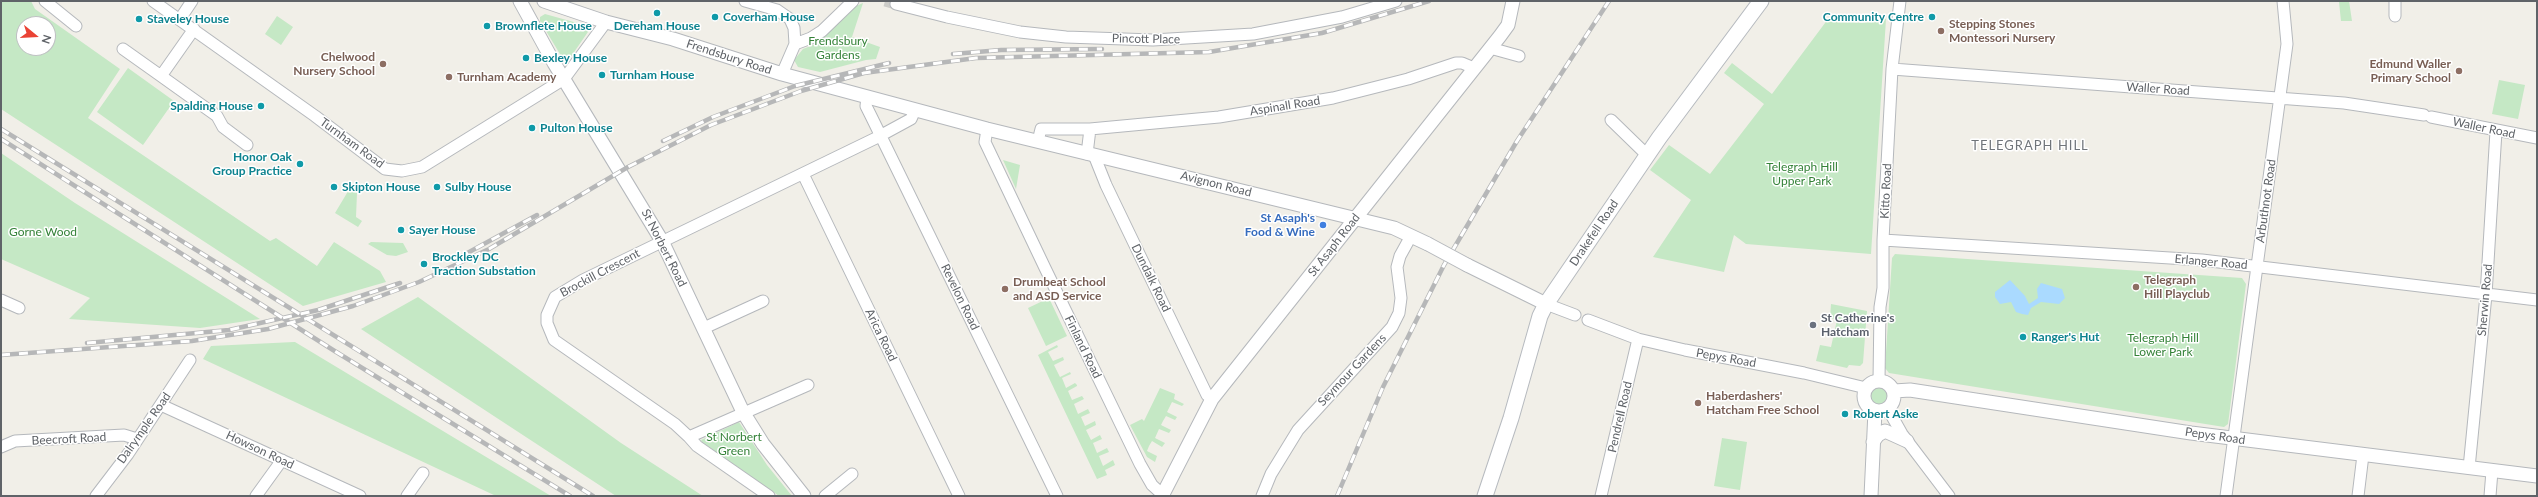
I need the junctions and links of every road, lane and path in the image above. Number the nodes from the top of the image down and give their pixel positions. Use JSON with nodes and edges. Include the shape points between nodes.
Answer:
{"nodes":[{"id":1,"x":45,"y":1,"type":"edge"},
{"id":2,"x":153,"y":1,"type":"edge"},
{"id":3,"x":192,"y":1,"type":"edge"},
{"id":4,"x":524,"y":1,"type":"edge"},
{"id":5,"x":544,"y":1,"type":"edge"},
{"id":6,"x":745,"y":1,"type":"edge"},
{"id":7,"x":1396,"y":1,"type":"edge"},
{"id":8,"x":1513,"y":1,"type":"edge"},
{"id":9,"x":1761,"y":1,"type":"edge"},
{"id":10,"x":1900,"y":1,"type":"edge"},
{"id":11,"x":2283,"y":1,"type":"edge"},
{"id":12,"x":2395,"y":1,"type":"edge"},
{"id":13,"x":846,"y":3,"type":"edge"},
{"id":14,"x":896,"y":4,"type":"dead end"},
{"id":15,"x":2395,"y":16,"type":"dead end"},
{"id":16,"x":180,"y":19,"type":"junction"},
{"id":17,"x":606,"y":22,"type":"junction"},
{"id":18,"x":76,"y":26,"type":"dead end"},
{"id":19,"x":194,"y":29,"type":"junction"},
{"id":20,"x":795,"y":44,"type":"junction"},
{"id":21,"x":1490,"y":48,"type":"junction"},
{"id":22,"x":123,"y":49,"type":"dead end"},
{"id":23,"x":1519,"y":56,"type":"dead end"},
{"id":24,"x":1474,"y":68,"type":"junction"},
{"id":25,"x":1892,"y":69,"type":"junction"},
{"id":26,"x":782,"y":74,"type":"junction"},
{"id":27,"x":161,"y":76,"type":"junction"},
{"id":28,"x":564,"y":79,"type":"junction"},
{"id":29,"x":867,"y":97,"type":"junction"},
{"id":30,"x":2280,"y":98,"type":"junction"},
{"id":31,"x":915,"y":110,"type":"junction"},
{"id":32,"x":1611,"y":120,"type":"dead end"},
{"id":33,"x":987,"y":129,"type":"junction"},
{"id":34,"x":1090,"y":129,"type":"junction"},
{"id":35,"x":2496,"y":131,"type":"junction"},
{"id":36,"x":881,"y":135,"type":"junction"},
{"id":37,"x":1039,"y":135,"type":"junction"},
{"id":38,"x":2537,"y":138,"type":"edge"},
{"id":39,"x":247,"y":145,"type":"dead end"},
{"id":40,"x":1090,"y":154,"type":"junction"},
{"id":41,"x":1647,"y":155,"type":"junction"},
{"id":42,"x":802,"y":174,"type":"junction"},
{"id":43,"x":1354,"y":219,"type":"junction"},
{"id":44,"x":1412,"y":236,"type":"junction"},
{"id":45,"x":1883,"y":240,"type":"junction"},
{"id":46,"x":662,"y":241,"type":"junction"},
{"id":47,"x":2257,"y":266,"type":"junction"},
{"id":48,"x":2486,"y":295,"type":"junction"},
{"id":49,"x":1,"y":300,"type":"edge"},
{"id":50,"x":2537,"y":300,"type":"edge"},
{"id":51,"x":763,"y":301,"type":"dead end"},
{"id":52,"x":1546,"y":304,"type":"junction"},
{"id":53,"x":19,"y":308,"type":"dead end"},
{"id":54,"x":1575,"y":315,"type":"dead end"},
{"id":55,"x":1588,"y":320,"type":"dead end"},
{"id":56,"x":704,"y":328,"type":"junction"},
{"id":57,"x":1638,"y":339,"type":"junction"},
{"id":58,"x":190,"y":360,"type":"dead end"},
{"id":59,"x":1879,"y":381,"type":"junction"},
{"id":60,"x":808,"y":385,"type":"dead end"},
{"id":61,"x":1866,"y":388,"type":"junction"},
{"id":62,"x":1894,"y":391,"type":"junction"},
{"id":63,"x":1212,"y":399,"type":"junction"},
{"id":64,"x":161,"y":405,"type":"junction"},
{"id":65,"x":1882,"y":410,"type":"junction"},
{"id":66,"x":743,"y":412,"type":"junction"},
{"id":67,"x":689,"y":437,"type":"junction"},
{"id":68,"x":137,"y":439,"type":"junction"},
{"id":69,"x":2234,"y":439,"type":"junction"},
{"id":70,"x":1907,"y":441,"type":"junction"},
{"id":71,"x":1873,"y":442,"type":"junction"},
{"id":72,"x":1,"y":447,"type":"edge"},
{"id":73,"x":2363,"y":455,"type":"junction"},
{"id":74,"x":282,"y":460,"type":"junction"},
{"id":75,"x":2469,"y":468,"type":"junction"},
{"id":76,"x":2492,"y":471,"type":"junction"},
{"id":77,"x":423,"y":473,"type":"dead end"},
{"id":78,"x":852,"y":474,"type":"dead end"},
{"id":79,"x":2537,"y":476,"type":"edge"},
{"id":80,"x":1162,"y":495,"type":"edge"},
{"id":81,"x":96,"y":496,"type":"edge"},
{"id":82,"x":256,"y":496,"type":"edge"},
{"id":83,"x":360,"y":496,"type":"edge"},
{"id":84,"x":407,"y":496,"type":"edge"},
{"id":85,"x":769,"y":496,"type":"edge"},
{"id":86,"x":804,"y":496,"type":"edge"},
{"id":87,"x":825,"y":496,"type":"edge"},
{"id":88,"x":959,"y":496,"type":"edge"},
{"id":89,"x":1057,"y":496,"type":"edge"},
{"id":90,"x":1262,"y":496,"type":"edge"},
{"id":91,"x":1485,"y":496,"type":"edge"},
{"id":92,"x":1601,"y":496,"type":"edge"},
{"id":93,"x":1871,"y":496,"type":"edge"},
{"id":94,"x":1949,"y":496,"type":"edge"},
{"id":95,"x":2226,"y":496,"type":"edge"},
{"id":96,"x":2358,"y":496,"type":"edge"},
{"id":97,"x":2490,"y":496,"type":"edge"}],
"edges":[{"from":1,"to":18,"type":"street"},
{"from":2,"to":16,"type":"street","name":"Turnham Road"},
{"from":3,"to":16,"type":"street"},
{"from":4,"to":28,"type":"street","name":"St Norbert Road"},
{"from":5,"to":17,"type":"street","name":"Frendsbury Road"},
{"from":6,"to":20,"type":"street","via":[[777,10],[790,19],[794,28]]},
{"from":7,"to":14,"type":"street","name":"Pincott Place","via":[[1342,17],[1253,34],[1153,40],[1066,37],[1020,32]]},
{"from":8,"to":21,"type":"street","name":"St Asaph Road","via":[[1508,25]]},
{"from":9,"to":41,"type":"main road","name":"Drakefell Road"},
{"from":10,"to":25,"type":"street","name":"Kitto Road"},
{"from":11,"to":30,"type":"street","name":"Arbuthnot Road","via":[[2287,44]]},
{"from":12,"to":15,"type":"street"},
{"from":13,"to":20,"type":"street","via":[[822,30],[811,38]]},
{"from":16,"to":19,"type":"street","name":"Turnham Road"},
{"from":17,"to":26,"type":"street","name":"Frendsbury Road","via":[[673,39]]},
{"from":17,"to":28,"type":"street","name":"Turnham Road"},
{"from":19,"to":27,"type":"street"},
{"from":19,"to":28,"type":"street","name":"Turnham Road","via":[[385,169],[402,171],[422,168]]},
{"from":20,"to":26,"type":"street"},
{"from":21,"to":23,"type":"street"},
{"from":21,"to":24,"type":"street","name":"St Asaph Road"},
{"from":22,"to":27,"type":"street"},
{"from":24,"to":34,"type":"street","name":"Aspinall Road","via":[[1456,63],[1408,79],[1279,108],[1212,118]]},
{"from":24,"to":43,"type":"street","name":"St Asaph Road"},
{"from":25,"to":30,"type":"street","name":"Waller Road"},
{"from":25,"to":45,"type":"street","name":"Kitto Road"},
{"from":26,"to":29,"type":"street","name":"Frendsbury Road"},
{"from":27,"to":39,"type":"street","via":[[217,116],[224,128]]},
{"from":28,"to":46,"type":"street","name":"St Norbert Road"},
{"from":29,"to":31,"type":"street","name":"Frendsbury Road"},
{"from":29,"to":36,"type":"street","name":"Revelon Road","via":[[866,106]]},
{"from":30,"to":35,"type":"street","name":"Waller Road","via":[[2378,107]]},
{"from":30,"to":47,"type":"street","name":"Arbuthnot Road"},
{"from":31,"to":33,"type":"street","name":"Avignon Road"},
{"from":31,"to":36,"type":"street","via":[[911,118]]},
{"from":32,"to":41,"type":"street"},
{"from":33,"to":37,"type":"street","name":"Avignon Road"},
{"from":33,"to":80,"type":"street","name":"Finland Road","via":[[985,142],[1048,275],[1140,464],[1152,485]]},
{"from":34,"to":37,"type":"street","name":"Aspinall Road"},
{"from":34,"to":40,"type":"street"},
{"from":35,"to":38,"type":"street","name":"Waller Road"},
{"from":35,"to":48,"type":"street","name":"Sherwin Road"},
{"from":36,"to":42,"type":"street","name":"Brockill Crescent"},
{"from":36,"to":89,"type":"street","name":"Revelon Road"},
{"from":37,"to":40,"type":"street","name":"Avignon Road"},
{"from":40,"to":43,"type":"street","name":"Avignon Road"},
{"from":40,"to":63,"type":"street","name":"Dundalk Road","via":[[1207,395]]},
{"from":41,"to":52,"type":"main road","name":"Drakefell Road"},
{"from":42,"to":46,"type":"street","name":"Brockill Crescent"},
{"from":42,"to":88,"type":"street","name":"Arica Road"},
{"from":43,"to":44,"type":"street","name":"Avignon Road","via":[[1394,228]]},
{"from":43,"to":63,"type":"street","name":"St Asaph Road"},
{"from":44,"to":52,"type":"street","name":"Avignon Road","bridge":true},
{"from":44,"to":90,"type":"street","name":"Seymour Gardens","via":[[1400,256],[1397,267],[1401,298],[1397,318],[1373,349],[1298,430],[1271,474]]},
{"from":45,"to":47,"type":"street","name":"Erlanger Road","via":[[2202,260]]},
{"from":45,"to":59,"type":"street","name":"Kitto Road"},
{"from":46,"to":56,"type":"street","name":"St Norbert Road"},
{"from":46,"to":67,"type":"street","name":"Brockill Crescent","via":[[562,291],[549,306],[547,323],[554,340],[561,346],[675,424]]},
{"from":47,"to":48,"type":"street","name":"Erlanger Road"},
{"from":47,"to":69,"type":"street","name":"Arbuthnot Road"},
{"from":48,"to":50,"type":"street","name":"Erlanger Road"},
{"from":48,"to":75,"type":"street","name":"Sherwin Road"},
{"from":49,"to":53,"type":"street"},
{"from":51,"to":56,"type":"street"},
{"from":52,"to":54,"type":"street"},
{"from":52,"to":91,"type":"main road","name":"Drakefell Road","via":[[1540,316],[1511,418]]},
{"from":55,"to":57,"type":"street","name":"Pepys Road"},
{"from":56,"to":66,"type":"street","name":"St Norbert Road"},
{"from":57,"to":61,"type":"street","name":"Pepys Road"},
{"from":57,"to":92,"type":"street","name":"Pendrell Road"},
{"from":58,"to":64,"type":"street","name":"Dalrymple Road"},
{"from":59,"to":61,"type":"street"},
{"from":59,"to":62,"type":"street","via":[[1888,384]]},
{"from":60,"to":66,"type":"street"},
{"from":61,"to":65,"type":"street","via":[[1866,406]]},
{"from":62,"to":65,"type":"street","via":[[1894,397]]},
{"from":62,"to":69,"type":"street","name":"Pepys Road","via":[[1910,390]]},
{"from":63,"to":80,"type":"street","name":"St Asaph Road"},
{"from":64,"to":68,"type":"street","name":"Dalrymple Road"},
{"from":64,"to":74,"type":"street","name":"Howson Road"},
{"from":65,"to":70,"type":"street"},
{"from":65,"to":71,"type":"street"},
{"from":66,"to":67,"type":"street"},
{"from":66,"to":86,"type":"street","name":"St Norbert Road","via":[[763,444]]},
{"from":67,"to":85,"type":"street","via":[[697,446]]},
{"from":68,"to":72,"type":"street","name":"Beecroft Road","via":[[124,434],[15,442]]},
{"from":68,"to":81,"type":"street","name":"Dalrymple Road"},
{"from":69,"to":73,"type":"street","name":"Pepys Road"},
{"from":69,"to":95,"type":"street","name":"Arbuthnot Road"},
{"from":70,"to":71,"type":"street","via":[[1885,431],[1878,434]]},
{"from":70,"to":94,"type":"street"},
{"from":71,"to":93,"type":"street"},
{"from":73,"to":75,"type":"street","name":"Pepys Road"},
{"from":73,"to":96,"type":"street"},
{"from":74,"to":82,"type":"street"},
{"from":74,"to":83,"type":"street","name":"Howson Road"},
{"from":75,"to":76,"type":"street","name":"Pepys Road"},
{"from":76,"to":79,"type":"street","name":"Pepys Road"},
{"from":76,"to":97,"type":"street"},
{"from":77,"to":84,"type":"street"},
{"from":78,"to":87,"type":"street"}]}
